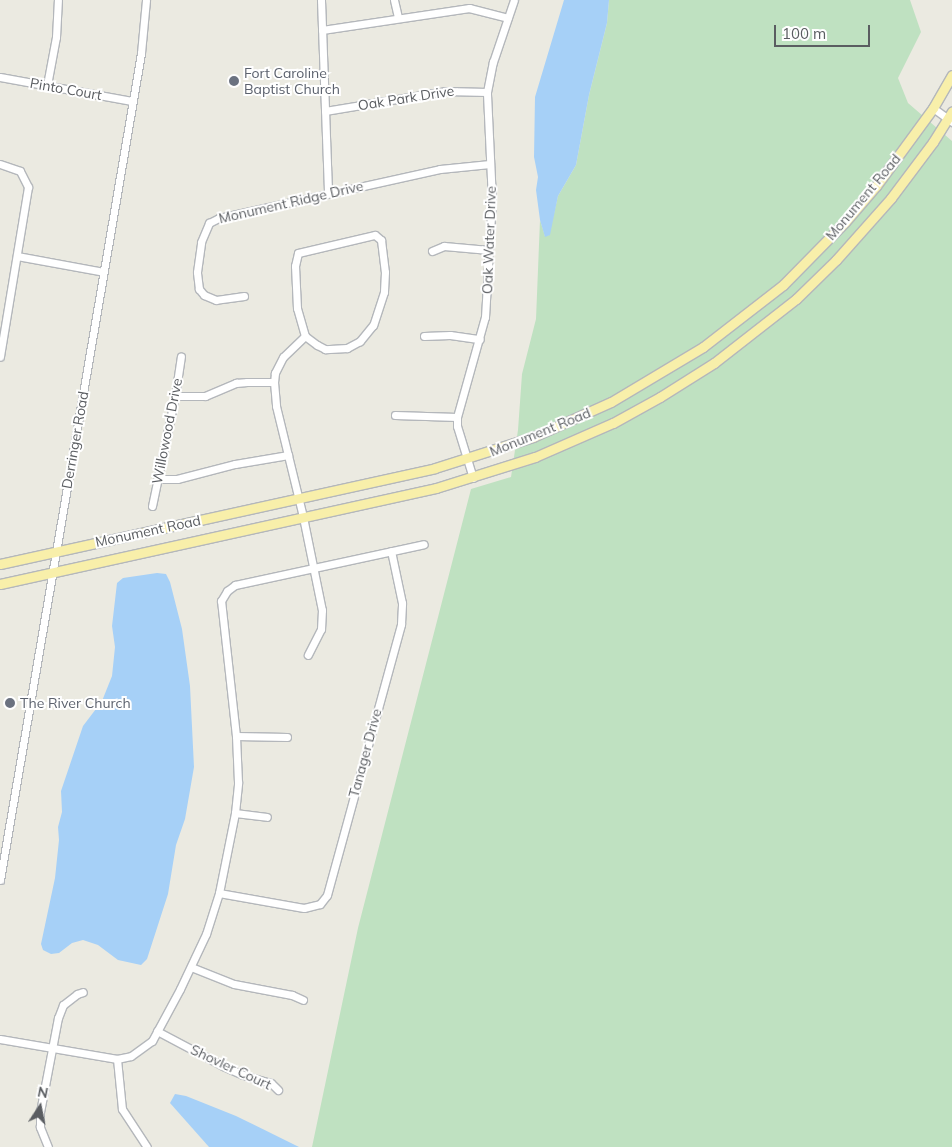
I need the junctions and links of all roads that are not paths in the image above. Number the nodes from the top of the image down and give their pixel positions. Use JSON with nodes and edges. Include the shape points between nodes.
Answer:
{"nodes":[{"id":1,"x":58,"y":0,"type":"edge"},
{"id":2,"x":146,"y":0,"type":"edge"},
{"id":3,"x":321,"y":0,"type":"edge"},
{"id":4,"x":394,"y":0,"type":"edge"},
{"id":5,"x":514,"y":0,"type":"edge"},
{"id":6,"x":398,"y":17,"type":"junction"},
{"id":7,"x":508,"y":18,"type":"junction"},
{"id":8,"x":322,"y":30,"type":"junction"},
{"id":9,"x":952,"y":75,"type":"edge"},
{"id":10,"x":0,"y":77,"type":"edge"},
{"id":11,"x":46,"y":85,"type":"junction"},
{"id":12,"x":487,"y":92,"type":"junction"},
{"id":13,"x":132,"y":101,"type":"junction"},
{"id":14,"x":932,"y":108,"type":"junction"},
{"id":15,"x":325,"y":111,"type":"junction"},
{"id":16,"x":951,"y":118,"type":"edge"},
{"id":17,"x":0,"y":164,"type":"edge"},
{"id":18,"x":490,"y":164,"type":"junction"},
{"id":19,"x":328,"y":193,"type":"junction"},
{"id":20,"x":489,"y":250,"type":"junction"},
{"id":21,"x":432,"y":252,"type":"dead end"},
{"id":22,"x":17,"y":256,"type":"junction"},
{"id":23,"x":104,"y":272,"type":"junction"},
{"id":24,"x":244,"y":296,"type":"dead end"},
{"id":25,"x":305,"y":336,"type":"junction"},
{"id":26,"x":424,"y":336,"type":"dead end"},
{"id":27,"x":480,"y":339,"type":"junction"},
{"id":28,"x":181,"y":356,"type":"dead end"},
{"id":29,"x":0,"y":357,"type":"edge"},
{"id":30,"x":274,"y":382,"type":"junction"},
{"id":31,"x":175,"y":396,"type":"junction"},
{"id":32,"x":395,"y":415,"type":"dead end"},
{"id":33,"x":457,"y":417,"type":"junction"},
{"id":34,"x":288,"y":455,"type":"junction"},
{"id":35,"x":467,"y":459,"type":"junction"},
{"id":36,"x":473,"y":478,"type":"junction"},
{"id":37,"x":158,"y":479,"type":"junction"},
{"id":38,"x":299,"y":499,"type":"junction"},
{"id":39,"x":152,"y":506,"type":"dead end"},
{"id":40,"x":303,"y":517,"type":"junction"},
{"id":41,"x":424,"y":544,"type":"dead end"},
{"id":42,"x":391,"y":551,"type":"junction"},
{"id":43,"x":56,"y":552,"type":"junction"},
{"id":44,"x":0,"y":564,"type":"edge"},
{"id":45,"x":312,"y":568,"type":"junction"},
{"id":46,"x":52,"y":573,"type":"junction"},
{"id":47,"x":0,"y":584,"type":"edge"},
{"id":48,"x":308,"y":656,"type":"dead end"},
{"id":49,"x":236,"y":736,"type":"junction"},
{"id":50,"x":287,"y":737,"type":"dead end"},
{"id":51,"x":235,"y":813,"type":"junction"},
{"id":52,"x":267,"y":817,"type":"dead end"},
{"id":53,"x":2,"y":850,"type":"edge"},
{"id":54,"x":0,"y":880,"type":"edge"},
{"id":55,"x":219,"y":893,"type":"junction"},
{"id":56,"x":191,"y":967,"type":"junction"},
{"id":57,"x":83,"y":992,"type":"dead end"},
{"id":58,"x":303,"y":1000,"type":"dead end"},
{"id":59,"x":157,"y":1031,"type":"junction"},
{"id":60,"x":0,"y":1039,"type":"edge"},
{"id":61,"x":52,"y":1048,"type":"junction"},
{"id":62,"x":117,"y":1059,"type":"junction"},
{"id":63,"x":278,"y":1090,"type":"dead end"},
{"id":64,"x":48,"y":1147,"type":"edge"},
{"id":65,"x":147,"y":1147,"type":"edge"}],
"edges":[{"from":1,"to":11,"type":"street","via":[[56,37]]},
{"from":2,"to":13,"type":"street","name":"Derringer Road"},
{"from":3,"to":8,"type":"street"},
{"from":4,"to":6,"type":"street"},
{"from":5,"to":7,"type":"street","name":"Oak Water Drive"},
{"from":6,"to":7,"type":"street","via":[[470,8]]},
{"from":6,"to":8,"type":"street"},
{"from":7,"to":12,"type":"street","name":"Oak Water Drive"},
{"from":8,"to":15,"type":"street"},
{"from":9,"to":14,"type":"main road","name":"Monument Road"},
{"from":10,"to":11,"type":"street","name":"Pinto Court"},
{"from":11,"to":13,"type":"street","name":"Pinto Court"},
{"from":12,"to":15,"type":"street","name":"Oak Park Drive","via":[[446,91]]},
{"from":12,"to":18,"type":"street","name":"Oak Water Drive"},
{"from":13,"to":23,"type":"street","name":"Derringer Road"},
{"from":14,"to":16,"type":"street"},
{"from":14,"to":35,"type":"main road","name":"Monument Road","via":[[876,186],[845,222],[783,285],[748,313],[681,362],[611,402],[533,437]]},
{"from":15,"to":19,"type":"street"},
{"from":16,"to":36,"type":"main road","name":"Monument Road","via":[[896,192],[836,260],[796,299],[738,346],[688,380],[613,423],[536,457]]},
{"from":17,"to":22,"type":"street","via":[[20,171],[28,187]]},
{"from":18,"to":19,"type":"street","name":"Monument Ridge Drive","via":[[440,168]]},
{"from":18,"to":20,"type":"street","name":"Oak Water Drive"},
{"from":19,"to":24,"type":"street","name":"Monument Ridge Drive","via":[[209,223],[201,242],[197,272],[200,289],[204,295],[216,300]]},
{"from":20,"to":21,"type":"street","via":[[444,246]]},
{"from":20,"to":27,"type":"street","name":"Oak Water Drive","via":[[485,317]]},
{"from":22,"to":23,"type":"street"},
{"from":22,"to":29,"type":"street"},
{"from":23,"to":43,"type":"street","name":"Derringer Road"},
{"from":25,"to":25,"type":"street","via":[[322,347],[338,350],[354,346],[366,336],[381,308],[384,292],[385,272],[380,240],[375,235],[298,253],[295,295]]},
{"from":25,"to":30,"type":"street","via":[[283,357]]},
{"from":26,"to":27,"type":"street"},
{"from":27,"to":33,"type":"street","name":"Oak Water Drive"},
{"from":28,"to":31,"type":"street","name":"Willowood Drive"},
{"from":30,"to":31,"type":"street","via":[[226,386],[205,396]]},
{"from":30,"to":34,"type":"street","via":[[276,406]]},
{"from":31,"to":37,"type":"street","name":"Willowood Drive"},
{"from":32,"to":33,"type":"street"},
{"from":33,"to":35,"type":"street","name":"Oak Water Drive"},
{"from":34,"to":37,"type":"street","via":[[235,464],[178,479]]},
{"from":34,"to":38,"type":"street"},
{"from":35,"to":36,"type":"street","name":"Oak Water Drive"},
{"from":35,"to":38,"type":"main road","name":"Monument Road"},
{"from":36,"to":40,"type":"main road","name":"Monument Road"},
{"from":37,"to":39,"type":"street","name":"Willowood Drive"},
{"from":38,"to":40,"type":"street"},
{"from":38,"to":43,"type":"main road","name":"Monument Road"},
{"from":40,"to":45,"type":"street"},
{"from":40,"to":46,"type":"main road","name":"Monument Road"},
{"from":41,"to":42,"type":"street"},
{"from":42,"to":45,"type":"street"},
{"from":42,"to":55,"type":"street","name":"Tanager Drive","via":[[402,603],[401,624],[327,895],[320,904],[310,908]]},
{"from":43,"to":44,"type":"main road","name":"Monument Road"},
{"from":43,"to":46,"type":"street","name":"Derringer Road"},
{"from":45,"to":48,"type":"street","via":[[322,619],[318,638]]},
{"from":45,"to":49,"type":"street","via":[[235,585],[221,601]]},
{"from":46,"to":47,"type":"main road","name":"Monument Road"},
{"from":46,"to":53,"type":"street","name":"Derringer Road"},
{"from":49,"to":50,"type":"street"},
{"from":49,"to":51,"type":"street"},
{"from":51,"to":52,"type":"street"},
{"from":51,"to":55,"type":"street"},
{"from":53,"to":54,"type":"street","name":"Derringer Road"},
{"from":55,"to":56,"type":"street"},
{"from":56,"to":58,"type":"street","via":[[234,984]]},
{"from":56,"to":59,"type":"street"},
{"from":57,"to":61,"type":"street","via":[[63,1004]]},
{"from":59,"to":62,"type":"street","via":[[152,1041],[138,1054]]},
{"from":59,"to":63,"type":"street","name":"Shovler Court","via":[[223,1066],[271,1083]]},
{"from":60,"to":61,"type":"street"},
{"from":61,"to":62,"type":"street"},
{"from":61,"to":64,"type":"street","via":[[40,1127]]},
{"from":62,"to":65,"type":"street","via":[[122,1109]]}]}
